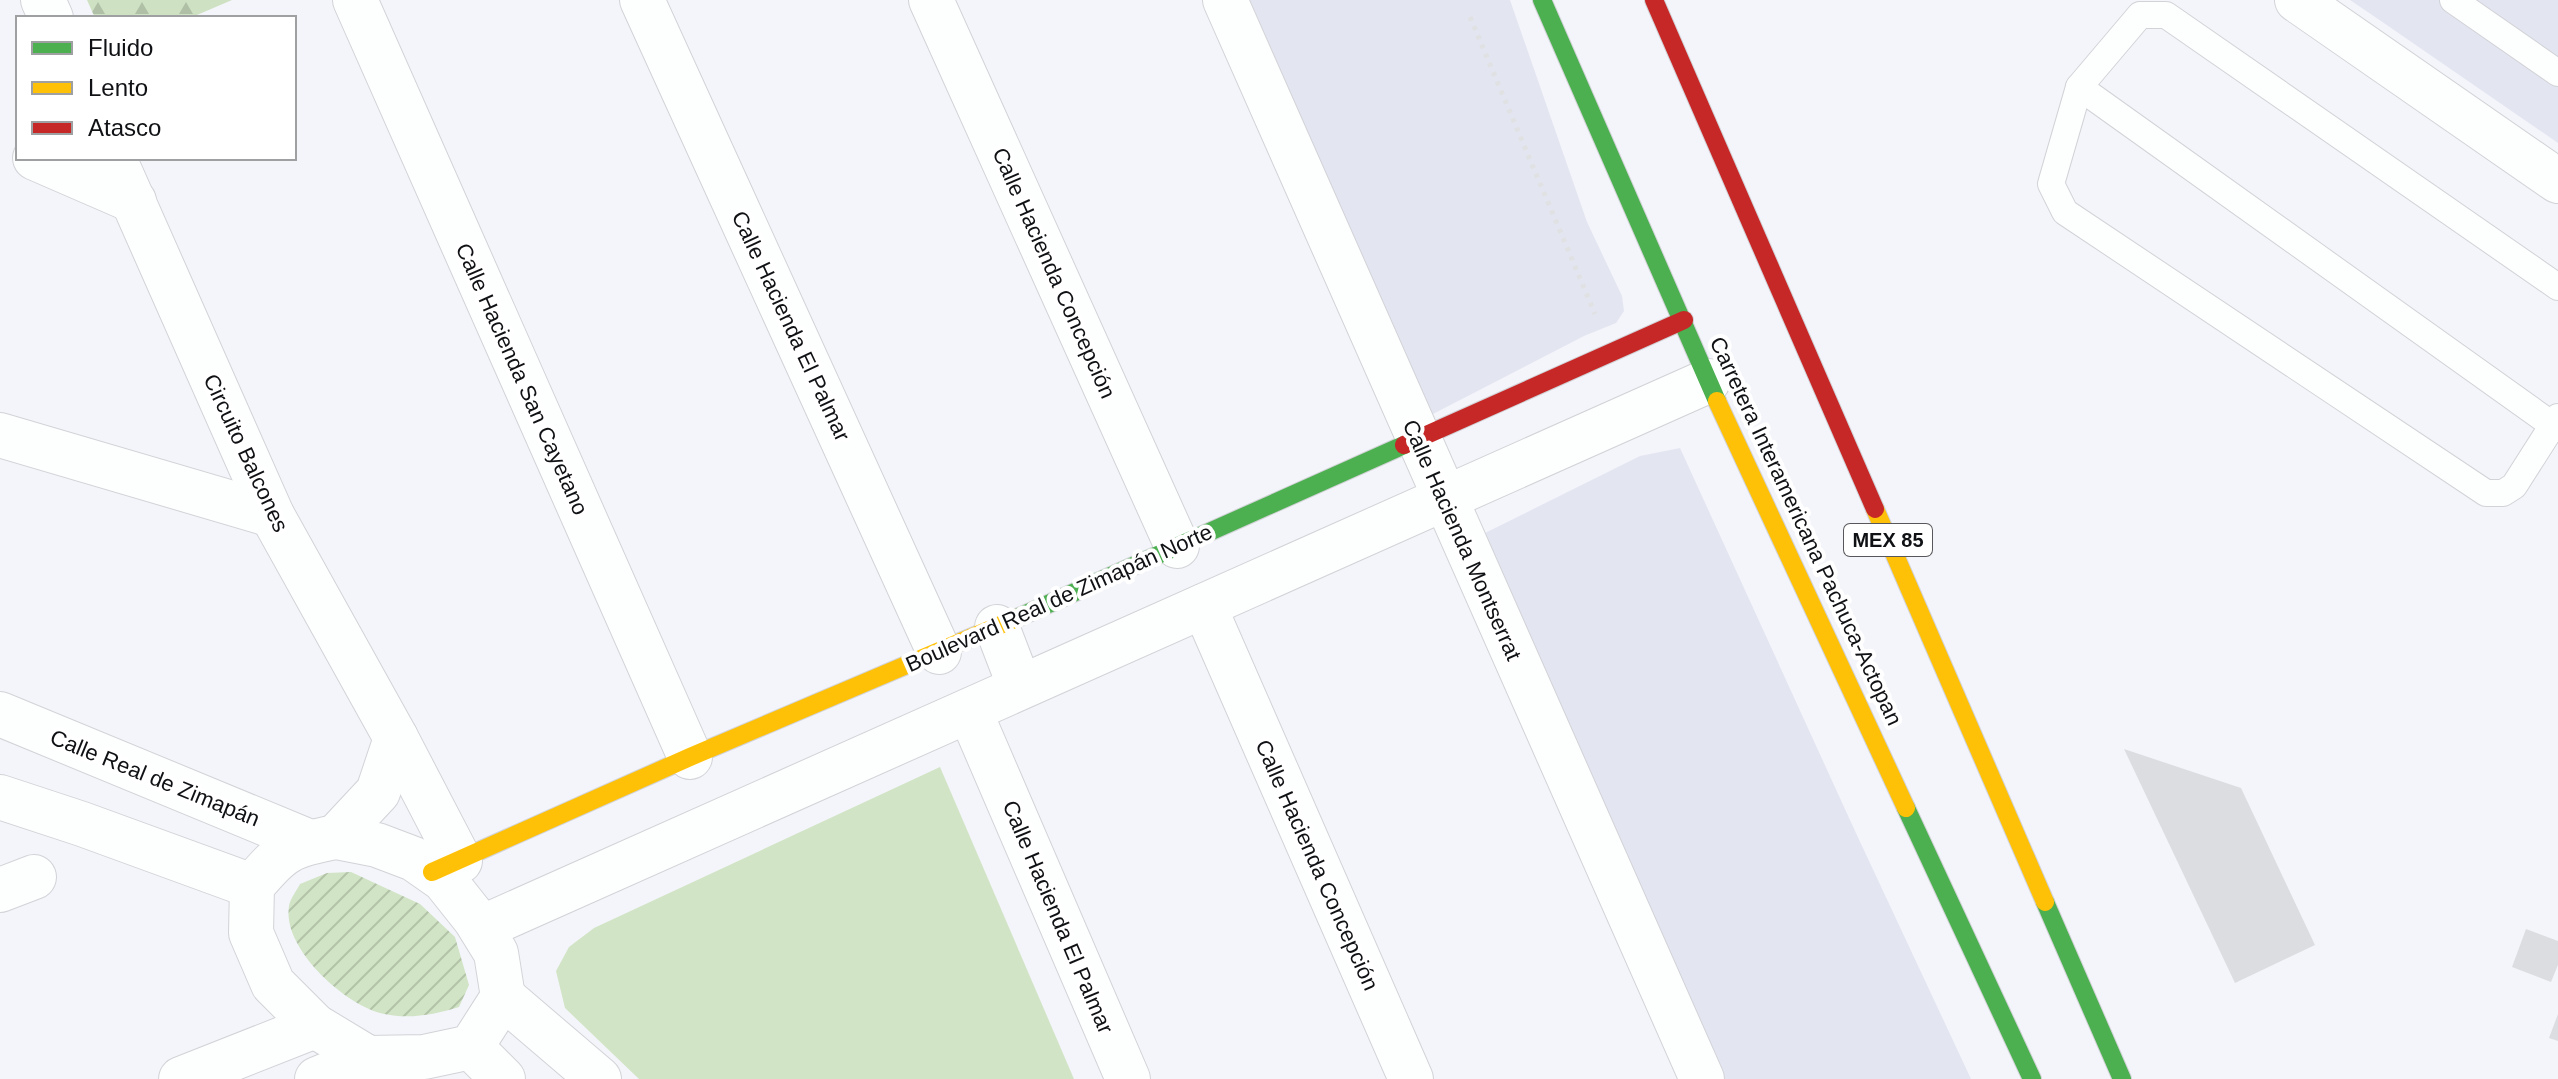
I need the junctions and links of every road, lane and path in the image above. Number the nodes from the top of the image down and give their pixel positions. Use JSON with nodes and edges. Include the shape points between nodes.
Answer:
{"nodes":[{"id":1,"x":355,"y":0,"type":"edge"},
{"id":2,"x":642,"y":0,"type":"edge"},
{"id":3,"x":931,"y":0,"type":"edge"},
{"id":4,"x":1225,"y":0,"type":"edge"},
{"id":5,"x":1542,"y":0,"type":"edge"},
{"id":6,"x":1654,"y":0,"type":"edge"},
{"id":7,"x":2297,"y":0,"type":"edge"},
{"id":8,"x":2453,"y":0,"type":"edge"},
{"id":9,"x":1470,"y":17,"type":"dead end"},
{"id":10,"x":2558,"y":73,"type":"edge"},
{"id":11,"x":2079,"y":87,"type":"junction"},
{"id":12,"x":40,"y":160,"type":"edge"},
{"id":13,"x":115,"y":160,"type":"edge"},
{"id":14,"x":2558,"y":181,"type":"edge"},
{"id":15,"x":134,"y":201,"type":"junction"},
{"id":16,"x":2558,"y":287,"type":"edge"},
{"id":17,"x":1586,"y":288,"type":"dead end"},
{"id":18,"x":1684,"y":320,"type":"junction"},
{"id":19,"x":1708,"y":381,"type":"junction"},
{"id":20,"x":2556,"y":424,"type":"edge"},
{"id":21,"x":0,"y":435,"type":"edge"},
{"id":22,"x":1418,"y":441,"type":"junction"},
{"id":23,"x":1445,"y":500,"type":"junction"},
{"id":24,"x":272,"y":515,"type":"junction"},
{"id":25,"x":1177,"y":546,"type":"junction"},
{"id":26,"x":1204,"y":606,"type":"junction"},
{"id":27,"x":997,"y":627,"type":"junction"},
{"id":28,"x":939,"y":652,"type":"junction"},
{"id":29,"x":1020,"y":687,"type":"junction"},
{"id":30,"x":970,"y":712,"type":"junction"},
{"id":31,"x":0,"y":714,"type":"edge"},
{"id":32,"x":396,"y":738,"type":"junction"},
{"id":33,"x":690,"y":757,"type":"junction"},
{"id":34,"x":0,"y":797,"type":"edge"},
{"id":35,"x":323,"y":839,"type":"junction"},
{"id":36,"x":446,"y":866,"type":"junction"},
{"id":37,"x":252,"y":886,"type":"junction"},
{"id":38,"x":481,"y":928,"type":"junction"},
{"id":39,"x":503,"y":997,"type":"junction"},
{"id":40,"x":315,"y":1026,"type":"junction"},
{"id":41,"x":471,"y":1047,"type":"junction"},
{"id":42,"x":368,"y":1058,"type":"junction"},
{"id":43,"x":181,"y":1079,"type":"edge"},
{"id":44,"x":317,"y":1079,"type":"edge"},
{"id":45,"x":503,"y":1079,"type":"edge"},
{"id":46,"x":599,"y":1079,"type":"edge"},
{"id":47,"x":1128,"y":1079,"type":"edge"},
{"id":48,"x":1411,"y":1079,"type":"edge"},
{"id":49,"x":1702,"y":1079,"type":"edge"},
{"id":50,"x":2032,"y":1079,"type":"edge"},
{"id":51,"x":2122,"y":1079,"type":"edge"}],
"edges":[{"from":1,"to":33,"type":"street","name":"Calle Hacienda San Cayetano"},
{"from":2,"to":28,"type":"street","name":"Calle Hacienda El Palmar"},
{"from":3,"to":25,"type":"street","name":"Calle Hacienda Concepción"},
{"from":4,"to":22,"type":"street","name":"Calle Hacienda Montserrat"},
{"from":5,"to":18,"type":"main road","name":"Carretera Interamericana Pachuca-Actopan"},
{"from":6,"to":51,"type":"main road","number":"MEX 85"},
{"from":7,"to":14,"type":"street"},
{"from":8,"to":10,"type":"lane"},
{"from":9,"to":17,"type":"path"},
{"from":11,"to":16,"type":"lane","via":[[2140,15],[2166,15]]},
{"from":11,"to":20,"type":"lane"},
{"from":11,"to":20,"type":"lane","via":[[2051,184],[2065,212],[2486,493],[2503,493],[2514,486]]},
{"from":12,"to":15,"type":"street"},
{"from":13,"to":15,"type":"street","name":"Circuito Balcones"},
{"from":15,"to":24,"type":"street","name":"Circuito Balcones"},
{"from":18,"to":19,"type":"main road","name":"Carretera Interamericana Pachuca-Actopan"},
{"from":18,"to":22,"type":"main road","name":"Boulevard Real de Zimapán Norte"},
{"from":19,"to":23,"type":"street"},
{"from":19,"to":50,"type":"main road","name":"Carretera Interamericana Pachuca-Actopan"},
{"from":21,"to":24,"type":"street"},
{"from":22,"to":23,"type":"street","name":"Calle Hacienda Montserrat"},
{"from":22,"to":25,"type":"main road","name":"Boulevard Real de Zimapán Norte"},
{"from":23,"to":26,"type":"street"},
{"from":23,"to":49,"type":"street","name":"Calle Hacienda Montserrat"},
{"from":24,"to":32,"type":"street","name":"Circuito Balcones"},
{"from":25,"to":27,"type":"main road","name":"Boulevard Real de Zimapán Norte"},
{"from":26,"to":29,"type":"street"},
{"from":26,"to":48,"type":"street","name":"Calle Hacienda Concepción"},
{"from":27,"to":28,"type":"main road","name":"Boulevard Real de Zimapán Norte"},
{"from":27,"to":29,"type":"street"},
{"from":28,"to":33,"type":"main road","name":"Boulevard Real de Zimapán Norte"},
{"from":29,"to":30,"type":"street"},
{"from":30,"to":38,"type":"street"},
{"from":30,"to":47,"type":"street","name":"Calle Hacienda El Palmar"},
{"from":31,"to":35,"type":"street","name":"Calle Real de Zimapán"},
{"from":32,"to":35,"type":"street","via":[[378,792]]},
{"from":32,"to":36,"type":"street","name":"Circuito Balcones"},
{"from":33,"to":36,"type":"main road","name":"Boulevard Real de Zimapán Norte"},
{"from":34,"to":37,"type":"street"},
{"from":35,"to":36,"type":"street","via":[[377,845]]},
{"from":35,"to":37,"type":"street","via":[[281,853]]},
{"from":36,"to":38,"type":"street","via":[[444,880]]},
{"from":37,"to":40,"type":"street","via":[[251,933],[273,984]]},
{"from":38,"to":39,"type":"street","via":[[496,953]]},
{"from":39,"to":41,"type":"street"},
{"from":39,"to":46,"type":"street"},
{"from":40,"to":42,"type":"street"},
{"from":40,"to":43,"type":"street"},
{"from":41,"to":42,"type":"street","via":[[424,1057]]},
{"from":41,"to":45,"type":"street"},
{"from":42,"to":44,"type":"street"}]}
